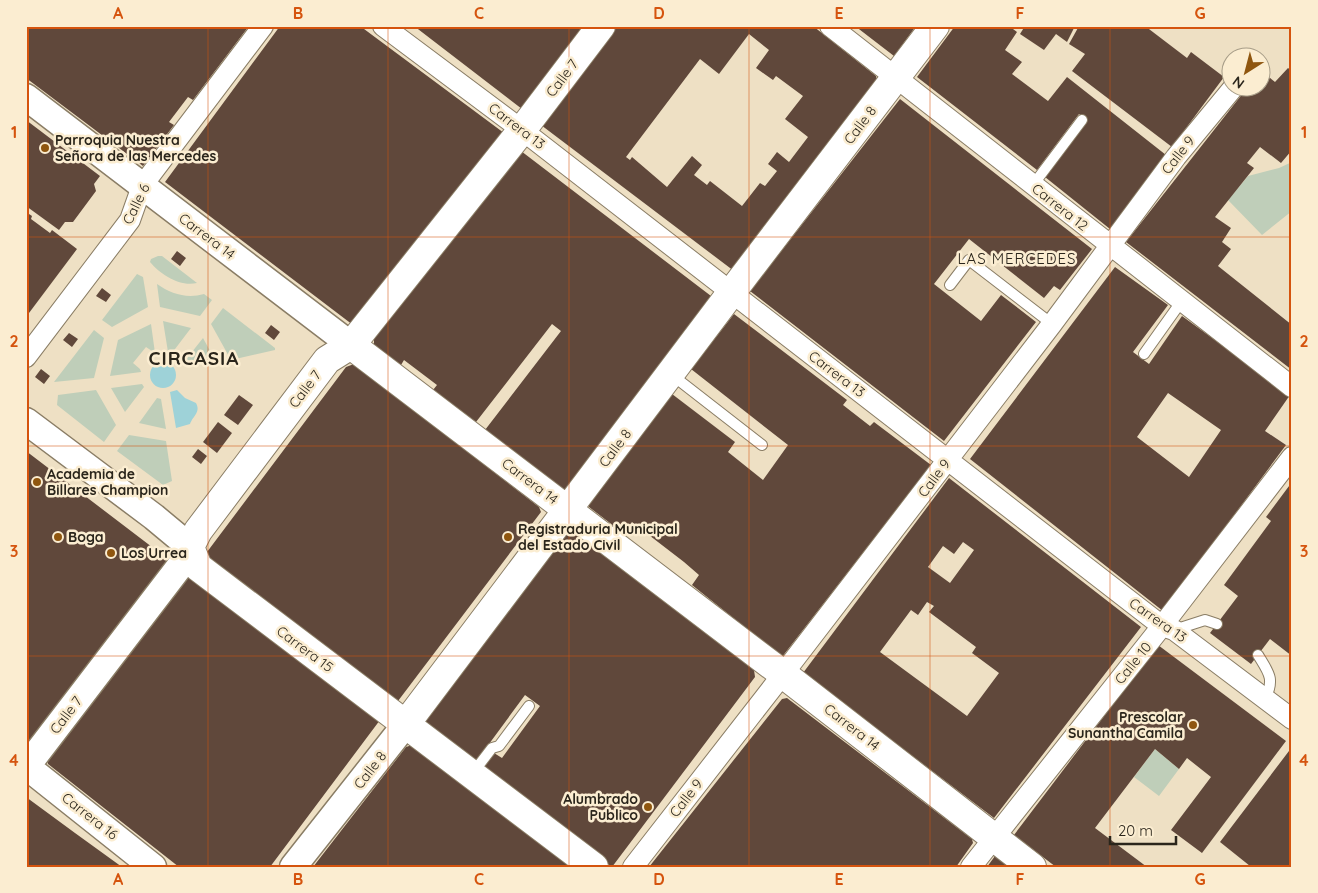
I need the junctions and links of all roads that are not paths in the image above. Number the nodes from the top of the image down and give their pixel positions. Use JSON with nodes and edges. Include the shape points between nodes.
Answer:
{"nodes":[{"id":1,"x":263,"y":26,"type":"edge"},
{"id":2,"x":383,"y":26,"type":"edge"},
{"id":3,"x":601,"y":26,"type":"edge"},
{"id":4,"x":830,"y":26,"type":"edge"},
{"id":5,"x":935,"y":26,"type":"edge"},
{"id":6,"x":896,"y":78,"type":"junction"},
{"id":7,"x":26,"y":96,"type":"edge"},
{"id":8,"x":1225,"y":98,"type":"edge"},
{"id":9,"x":1082,"y":120,"type":"dead end"},
{"id":10,"x":522,"y":130,"type":"junction"},
{"id":11,"x":1033,"y":185,"type":"junction"},
{"id":12,"x":142,"y":186,"type":"junction"},
{"id":13,"x":1110,"y":247,"type":"junction"},
{"id":14,"x":950,"y":285,"type":"dead end"},
{"id":15,"x":731,"y":293,"type":"junction"},
{"id":16,"x":1181,"y":302,"type":"junction"},
{"id":17,"x":1052,"y":324,"type":"junction"},
{"id":18,"x":351,"y":345,"type":"junction"},
{"id":19,"x":1144,"y":354,"type":"dead end"},
{"id":20,"x":26,"y":357,"type":"edge"},
{"id":21,"x":671,"y":374,"type":"junction"},
{"id":22,"x":1292,"y":387,"type":"edge"},
{"id":23,"x":26,"y":421,"type":"edge"},
{"id":24,"x":762,"y":445,"type":"dead end"},
{"id":25,"x":948,"y":458,"type":"junction"},
{"id":26,"x":1292,"y":458,"type":"edge"},
{"id":27,"x":568,"y":510,"type":"junction"},
{"id":28,"x":190,"y":547,"type":"junction"},
{"id":29,"x":1217,"y":624,"type":"dead end"},
{"id":30,"x":1168,"y":628,"type":"junction"},
{"id":31,"x":1258,"y":655,"type":"dead end"},
{"id":32,"x":783,"y":674,"type":"junction"},
{"id":33,"x":1265,"y":699,"type":"junction"},
{"id":34,"x":529,"y":706,"type":"dead end"},
{"id":35,"x":1292,"y":719,"type":"edge"},
{"id":36,"x":405,"y":725,"type":"junction"},
{"id":37,"x":26,"y":767,"type":"edge"},
{"id":38,"x":472,"y":775,"type":"junction"},
{"id":39,"x":993,"y":837,"type":"junction"},
{"id":40,"x":154,"y":867,"type":"edge"},
{"id":41,"x":293,"y":867,"type":"edge"},
{"id":42,"x":594,"y":867,"type":"edge"},
{"id":43,"x":633,"y":867,"type":"edge"},
{"id":44,"x":971,"y":867,"type":"edge"},
{"id":45,"x":1032,"y":867,"type":"edge"}],
"edges":[{"from":1,"to":12,"type":"street","name":"Calle 6"},
{"from":2,"to":10,"type":"street","name":"Carrera 13"},
{"from":3,"to":10,"type":"main road","name":"Calle 7"},
{"from":4,"to":6,"type":"street","name":"Carrera 12"},
{"from":5,"to":6,"type":"main road","name":"Calle 8"},
{"from":6,"to":11,"type":"street","name":"Carrera 12"},
{"from":6,"to":15,"type":"main road","name":"Calle 8"},
{"from":7,"to":12,"type":"street","name":"Carrera 14"},
{"from":8,"to":13,"type":"street","name":"Calle 9","via":[[1176,157]]},
{"from":9,"to":11,"type":"lane"},
{"from":10,"to":15,"type":"street","name":"Carrera 13"},
{"from":10,"to":18,"type":"main road","name":"Calle 7"},
{"from":11,"to":13,"type":"street","name":"Carrera 12"},
{"from":12,"to":18,"type":"street","name":"Carrera 14"},
{"from":12,"to":20,"type":"street","name":"Calle 6","via":[[130,220]]},
{"from":13,"to":16,"type":"street","name":"Carrera 12"},
{"from":13,"to":17,"type":"street","name":"Calle 9"},
{"from":14,"to":17,"type":"lane","via":[[969,260]]},
{"from":15,"to":21,"type":"main road","name":"Calle 8"},
{"from":15,"to":25,"type":"street","name":"Carrera 13"},
{"from":16,"to":19,"type":"lane"},
{"from":16,"to":22,"type":"street","name":"Carrera 12"},
{"from":17,"to":25,"type":"street","name":"Calle 9"},
{"from":18,"to":27,"type":"main road","name":"Carrera 14"},
{"from":18,"to":28,"type":"main road","name":"Calle 7","via":[[326,360],[198,531]]},
{"from":21,"to":24,"type":"lane"},
{"from":21,"to":27,"type":"main road","name":"Calle 8"},
{"from":23,"to":28,"type":"street","name":"Carrera 15"},
{"from":25,"to":30,"type":"street","name":"Carrera 13"},
{"from":25,"to":32,"type":"street","name":"Calle 9"},
{"from":26,"to":30,"type":"street","name":"Calle 10"},
{"from":27,"to":32,"type":"main road","name":"Carrera 14"},
{"from":27,"to":36,"type":"main road","name":"Calle 8"},
{"from":28,"to":36,"type":"main road","name":"Carrera 15","via":[[198,567]]},
{"from":28,"to":37,"type":"street","name":"Calle 7","via":[[180,566]]},
{"from":29,"to":30,"type":"lane","via":[[1205,620]]},
{"from":30,"to":33,"type":"street","name":"Carrera 13"},
{"from":30,"to":39,"type":"street","name":"Calle 10"},
{"from":31,"to":33,"type":"lane","via":[[1270,674],[1270,688]]},
{"from":32,"to":39,"type":"main road","name":"Carrera 14"},
{"from":32,"to":43,"type":"street","name":"Calle 9"},
{"from":33,"to":35,"type":"street","name":"Carrera 13"},
{"from":34,"to":38,"type":"lane"},
{"from":36,"to":38,"type":"main road","name":"Carrera 15"},
{"from":36,"to":41,"type":"street","name":"Calle 8"},
{"from":37,"to":40,"type":"street","name":"Carrera 16"},
{"from":38,"to":42,"type":"main road","name":"Carrera 15"},
{"from":39,"to":44,"type":"street","name":"Calle 10"},
{"from":39,"to":45,"type":"main road","name":"Carrera 14"}]}
